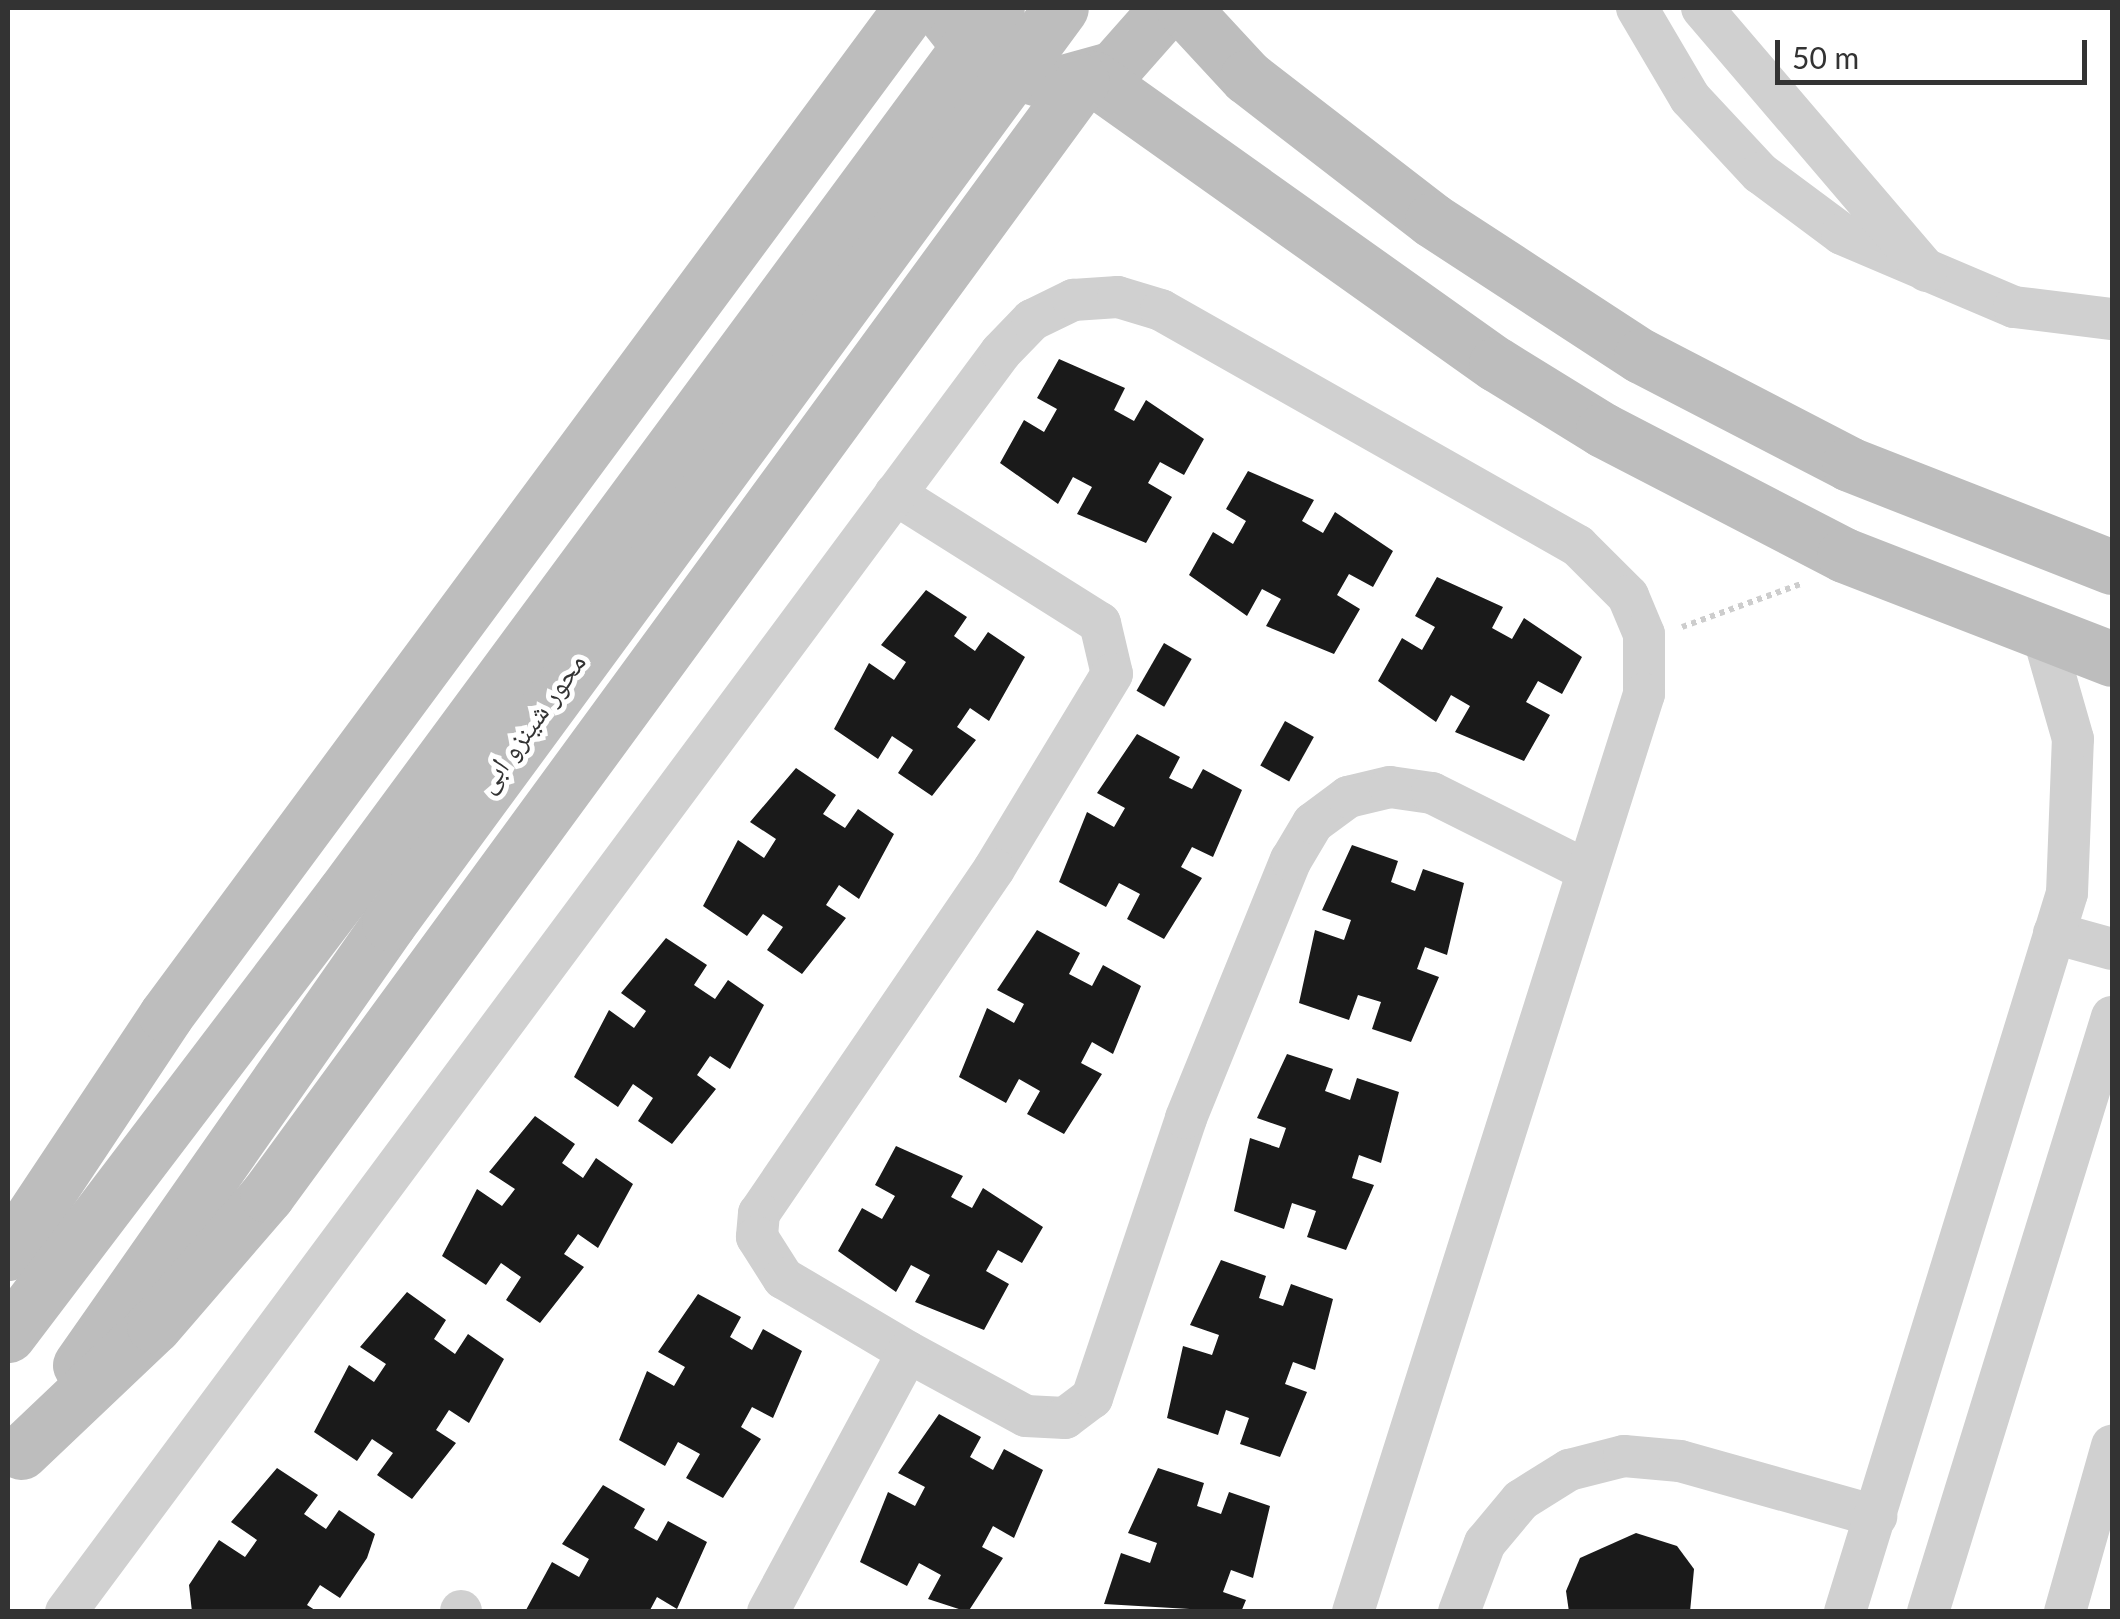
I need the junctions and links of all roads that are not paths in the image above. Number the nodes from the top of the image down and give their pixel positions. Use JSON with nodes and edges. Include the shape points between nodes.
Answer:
{"nodes":[{"id":1,"x":912,"y":8,"type":"edge"},
{"id":2,"x":938,"y":8,"type":"edge"},
{"id":3,"x":996,"y":8,"type":"edge"},
{"id":4,"x":1061,"y":8,"type":"edge"},
{"id":5,"x":1167,"y":8,"type":"edge"},
{"id":6,"x":1182,"y":8,"type":"edge"},
{"id":7,"x":1637,"y":8,"type":"edge"},
{"id":8,"x":1702,"y":8,"type":"edge"},
{"id":9,"x":1087,"y":80,"type":"junction"},
{"id":10,"x":1934,"y":280,"type":"junction"},
{"id":11,"x":2112,"y":319,"type":"edge"},
{"id":12,"x":1760,"y":422,"type":"junction"},
{"id":13,"x":895,"y":494,"type":"junction"},
{"id":14,"x":1722,"y":496,"type":"junction"},
{"id":15,"x":1980,"y":521,"type":"junction"},
{"id":16,"x":2112,"y":567,"type":"edge"},
{"id":17,"x":1946,"y":600,"type":"junction"},
{"id":18,"x":2044,"y":638,"type":"junction"},
{"id":19,"x":2112,"y":659,"type":"edge"},
{"id":20,"x":1582,"y":868,"type":"junction"},
{"id":21,"x":2054,"y":932,"type":"junction"},
{"id":22,"x":2112,"y":949,"type":"edge"},
{"id":23,"x":2112,"y":1017,"type":"edge"},
{"id":24,"x":8,"y":1253,"type":"edge"},
{"id":25,"x":8,"y":1335,"type":"edge"},
{"id":26,"x":908,"y":1352,"type":"junction"},
{"id":27,"x":2112,"y":1446,"type":"edge"},
{"id":28,"x":14,"y":1461,"type":"edge"},
{"id":29,"x":1876,"y":1516,"type":"junction"},
{"id":30,"x":66,"y":1612,"type":"edge"},
{"id":31,"x":768,"y":1612,"type":"edge"},
{"id":32,"x":1353,"y":1612,"type":"edge"},
{"id":33,"x":1459,"y":1612,"type":"edge"},
{"id":34,"x":1845,"y":1612,"type":"edge"},
{"id":35,"x":1928,"y":1612,"type":"edge"},
{"id":36,"x":2065,"y":1612,"type":"edge"}],
"edges":[{"from":1,"to":24,"type":"main road","via":[[166,1015]]},
{"from":2,"to":9,"type":"main road","via":[[962,45],[1004,75]]},
{"from":3,"to":25,"type":"main road","name":"محور شينزو ابى","bridge":true,"via":[[343,894]]},
{"from":4,"to":28,"type":"main road","name":"محور شينزو ابى","bridge":true,"via":[[388,923]]},
{"from":5,"to":9,"type":"main road","via":[[1134,54]]},
{"from":6,"to":12,"type":"main road","via":[[1247,77],[1432,220]]},
{"from":7,"to":10,"type":"street","via":[[1690,98],[1760,173],[1842,234]]},
{"from":8,"to":10,"type":"street"},
{"from":9,"to":14,"type":"main road","via":[[1496,364]]},
{"from":9,"to":28,"type":"main road","name":"محور شينزو ابى","via":[[267,1195],[154,1326]]},
{"from":10,"to":11,"type":"street","via":[[2014,307]]},
{"from":12,"to":14,"type":"main road","via":[[1760,468]]},
{"from":12,"to":15,"type":"main road"},
{"from":13,"to":20,"type":"street","via":[[1032,320],[1073,300],[1118,297],[1160,310],[1578,546],[1628,596],[1644,634],[1644,694]]},
{"from":13,"to":26,"type":"street","via":[[1100,623],[1112,674],[984,886],[759,1212],[757,1237],[783,1278]]},
{"from":13,"to":30,"type":"street"},
{"from":14,"to":17,"type":"main road"},
{"from":15,"to":16,"type":"main road"},
{"from":15,"to":17,"type":"main road","via":[[1950,554]]},
{"from":17,"to":18,"type":"main road"},
{"from":18,"to":19,"type":"main road"},
{"from":18,"to":21,"type":"street","via":[[2077,790]]},
{"from":20,"to":26,"type":"street","via":[[1432,794],[1390,787],[1348,797],[1313,823],[1291,860],[1186,1118],[1092,1398],[1065,1418],[1026,1416]]},
{"from":20,"to":32,"type":"street"},
{"from":21,"to":22,"type":"street"},
{"from":21,"to":29,"type":"street"},
{"from":23,"to":35,"type":"street"},
{"from":26,"to":31,"type":"street"},
{"from":27,"to":36,"type":"street"},
{"from":29,"to":33,"type":"street","via":[[1680,1460],[1624,1456],[1570,1470],[1522,1500],[1485,1543]]},
{"from":29,"to":34,"type":"street"}]}
